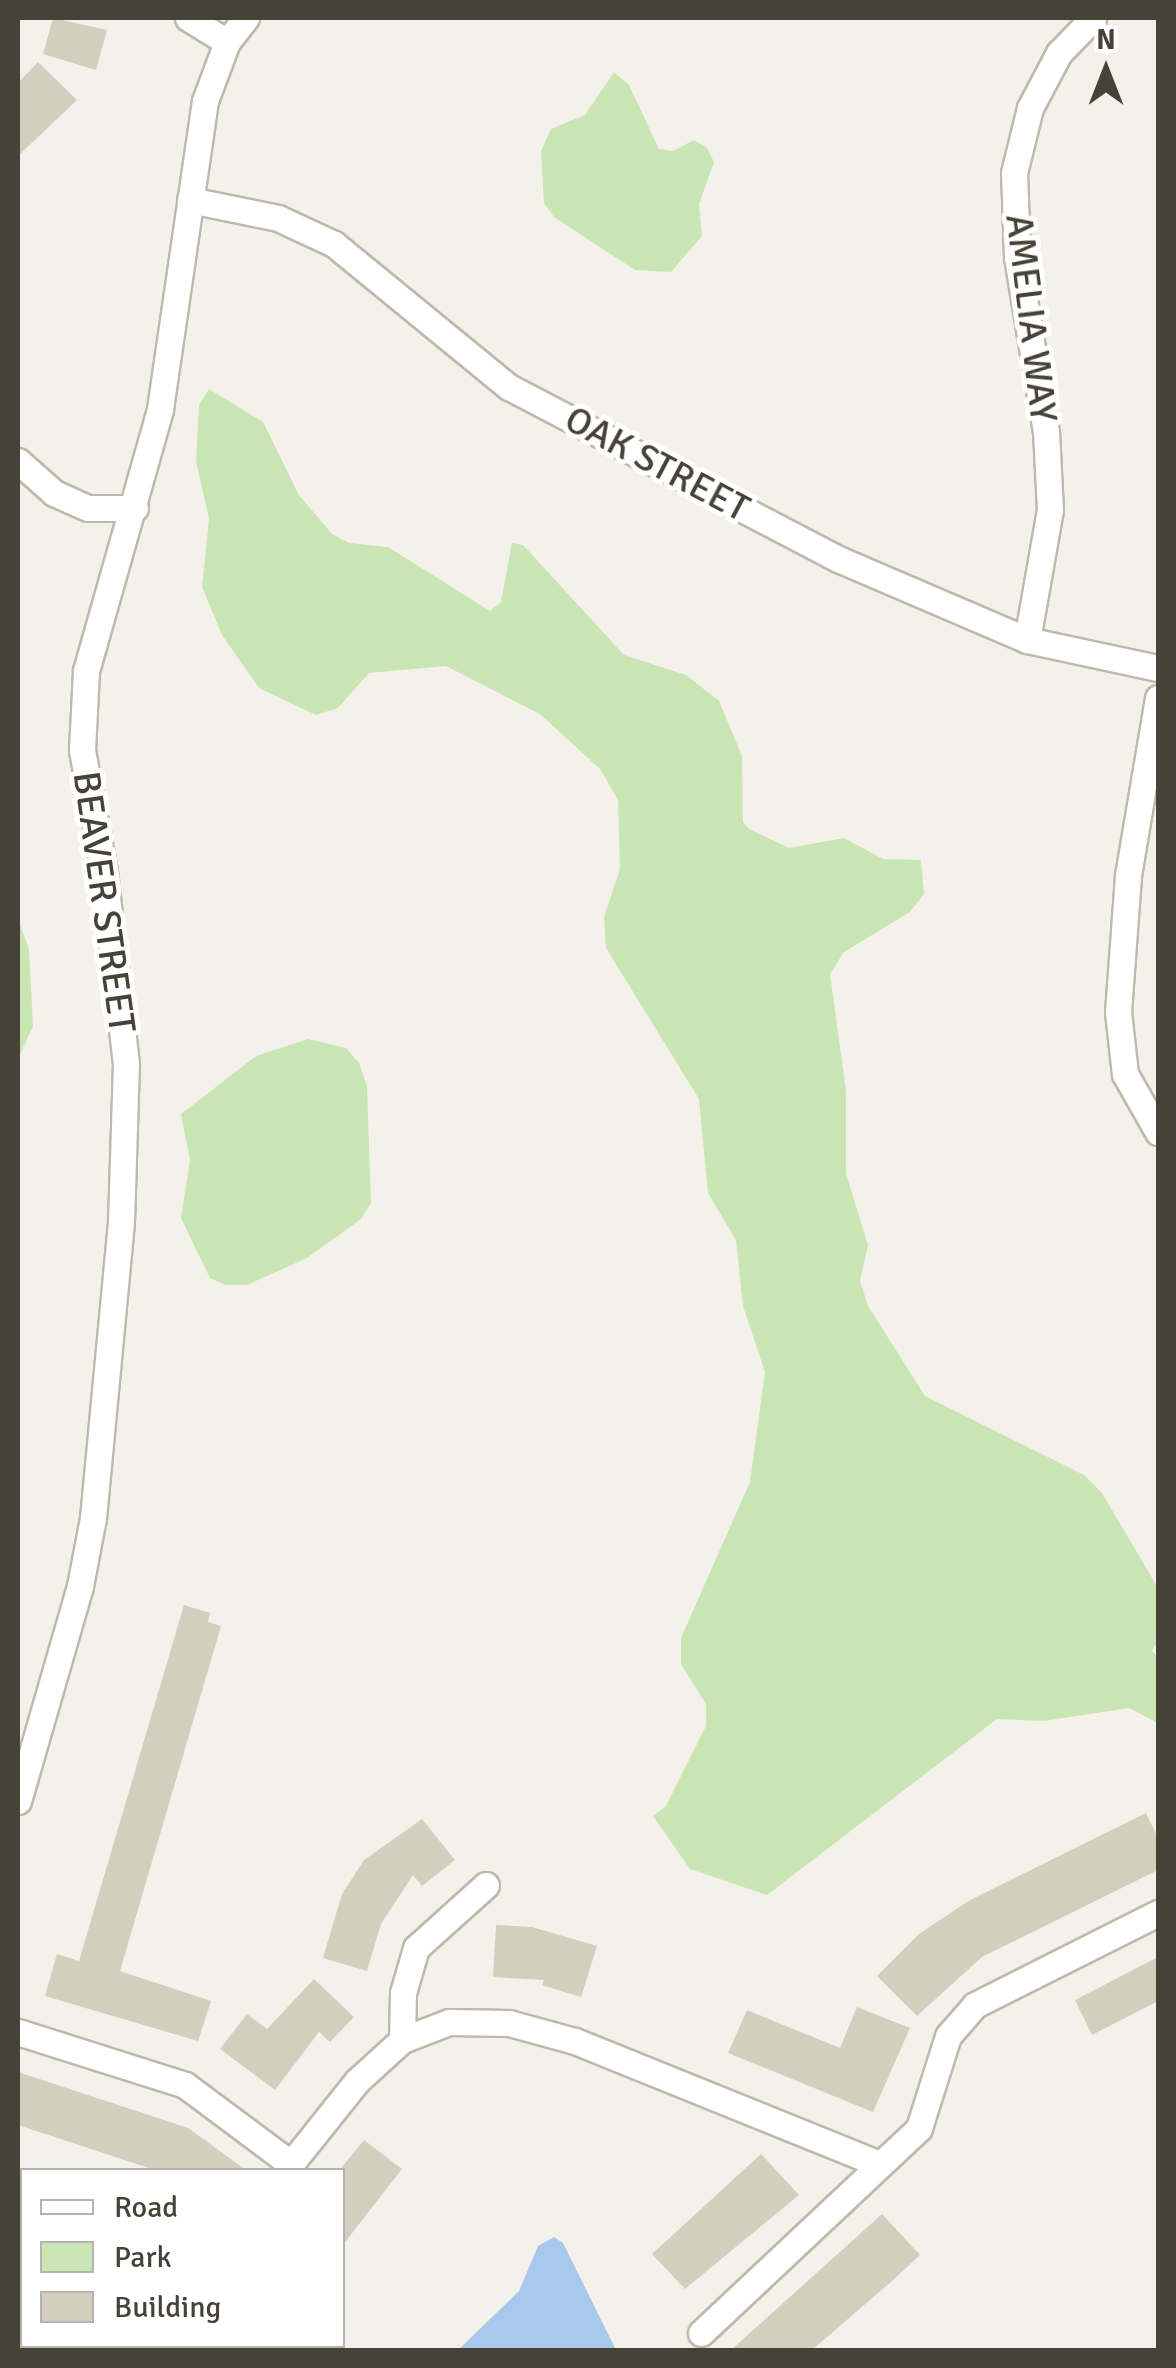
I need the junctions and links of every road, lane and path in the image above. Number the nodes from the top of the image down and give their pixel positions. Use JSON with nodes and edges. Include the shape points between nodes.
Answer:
{"nodes":[{"id":1,"x":188,"y":18,"type":"edge"},
{"id":2,"x":246,"y":18,"type":"edge"},
{"id":3,"x":1093,"y":18,"type":"edge"},
{"id":4,"x":228,"y":42,"type":"junction"},
{"id":5,"x":190,"y":200,"type":"junction"},
{"id":6,"x":18,"y":460,"type":"edge"},
{"id":7,"x":136,"y":508,"type":"junction"},
{"id":8,"x":1027,"y":640,"type":"junction"},
{"id":9,"x":1158,"y":668,"type":"edge"},
{"id":10,"x":1158,"y":698,"type":"edge"},
{"id":11,"x":1158,"y":1132,"type":"edge"},
{"id":12,"x":18,"y":1800,"type":"edge"},
{"id":13,"x":486,"y":1885,"type":"dead end"},
{"id":14,"x":1158,"y":1913,"type":"edge"},
{"id":15,"x":18,"y":2032,"type":"edge"},
{"id":16,"x":402,"y":2040,"type":"junction"},
{"id":17,"x":879,"y":2164,"type":"junction"},
{"id":18,"x":288,"y":2167,"type":"edge"},
{"id":19,"x":700,"y":2334,"type":"dead end"}],
"edges":[{"from":1,"to":4,"type":"street"},
{"from":2,"to":4,"type":"street","name":"BEAVER STREET"},
{"from":3,"to":8,"type":"street","name":"AMELIA WAY","via":[[1060,53],[1030,108],[1014,173],[1017,257],[1046,432],[1050,510]]},
{"from":4,"to":5,"type":"street","name":"BEAVER STREET","via":[[205,101]]},
{"from":5,"to":7,"type":"street","name":"BEAVER STREET","via":[[172,346]]},
{"from":5,"to":8,"type":"street","name":"OAK STREET","via":[[278,218],[334,244],[510,387],[838,558]]},
{"from":6,"to":7,"type":"street","via":[[54,493],[88,508]]},
{"from":7,"to":12,"type":"street","name":"BEAVER STREET","via":[[94,630],[81,715],[126,1064],[108,1388],[80,1586]]},
{"from":8,"to":9,"type":"street","name":"OAK STREET"},
{"from":10,"to":11,"type":"street","via":[[1128,876],[1118,1012],[1125,1074]]},
{"from":13,"to":16,"type":"street","via":[[416,1948],[403,1993]]},
{"from":14,"to":17,"type":"street","via":[[975,2004],[948,2036],[919,2128]]},
{"from":15,"to":18,"type":"street","via":[[185,2085]]},
{"from":16,"to":17,"type":"street","via":[[448,2022],[508,2022],[575,2041]]},
{"from":16,"to":18,"type":"street","via":[[357,2081]]},
{"from":17,"to":19,"type":"street"}]}
